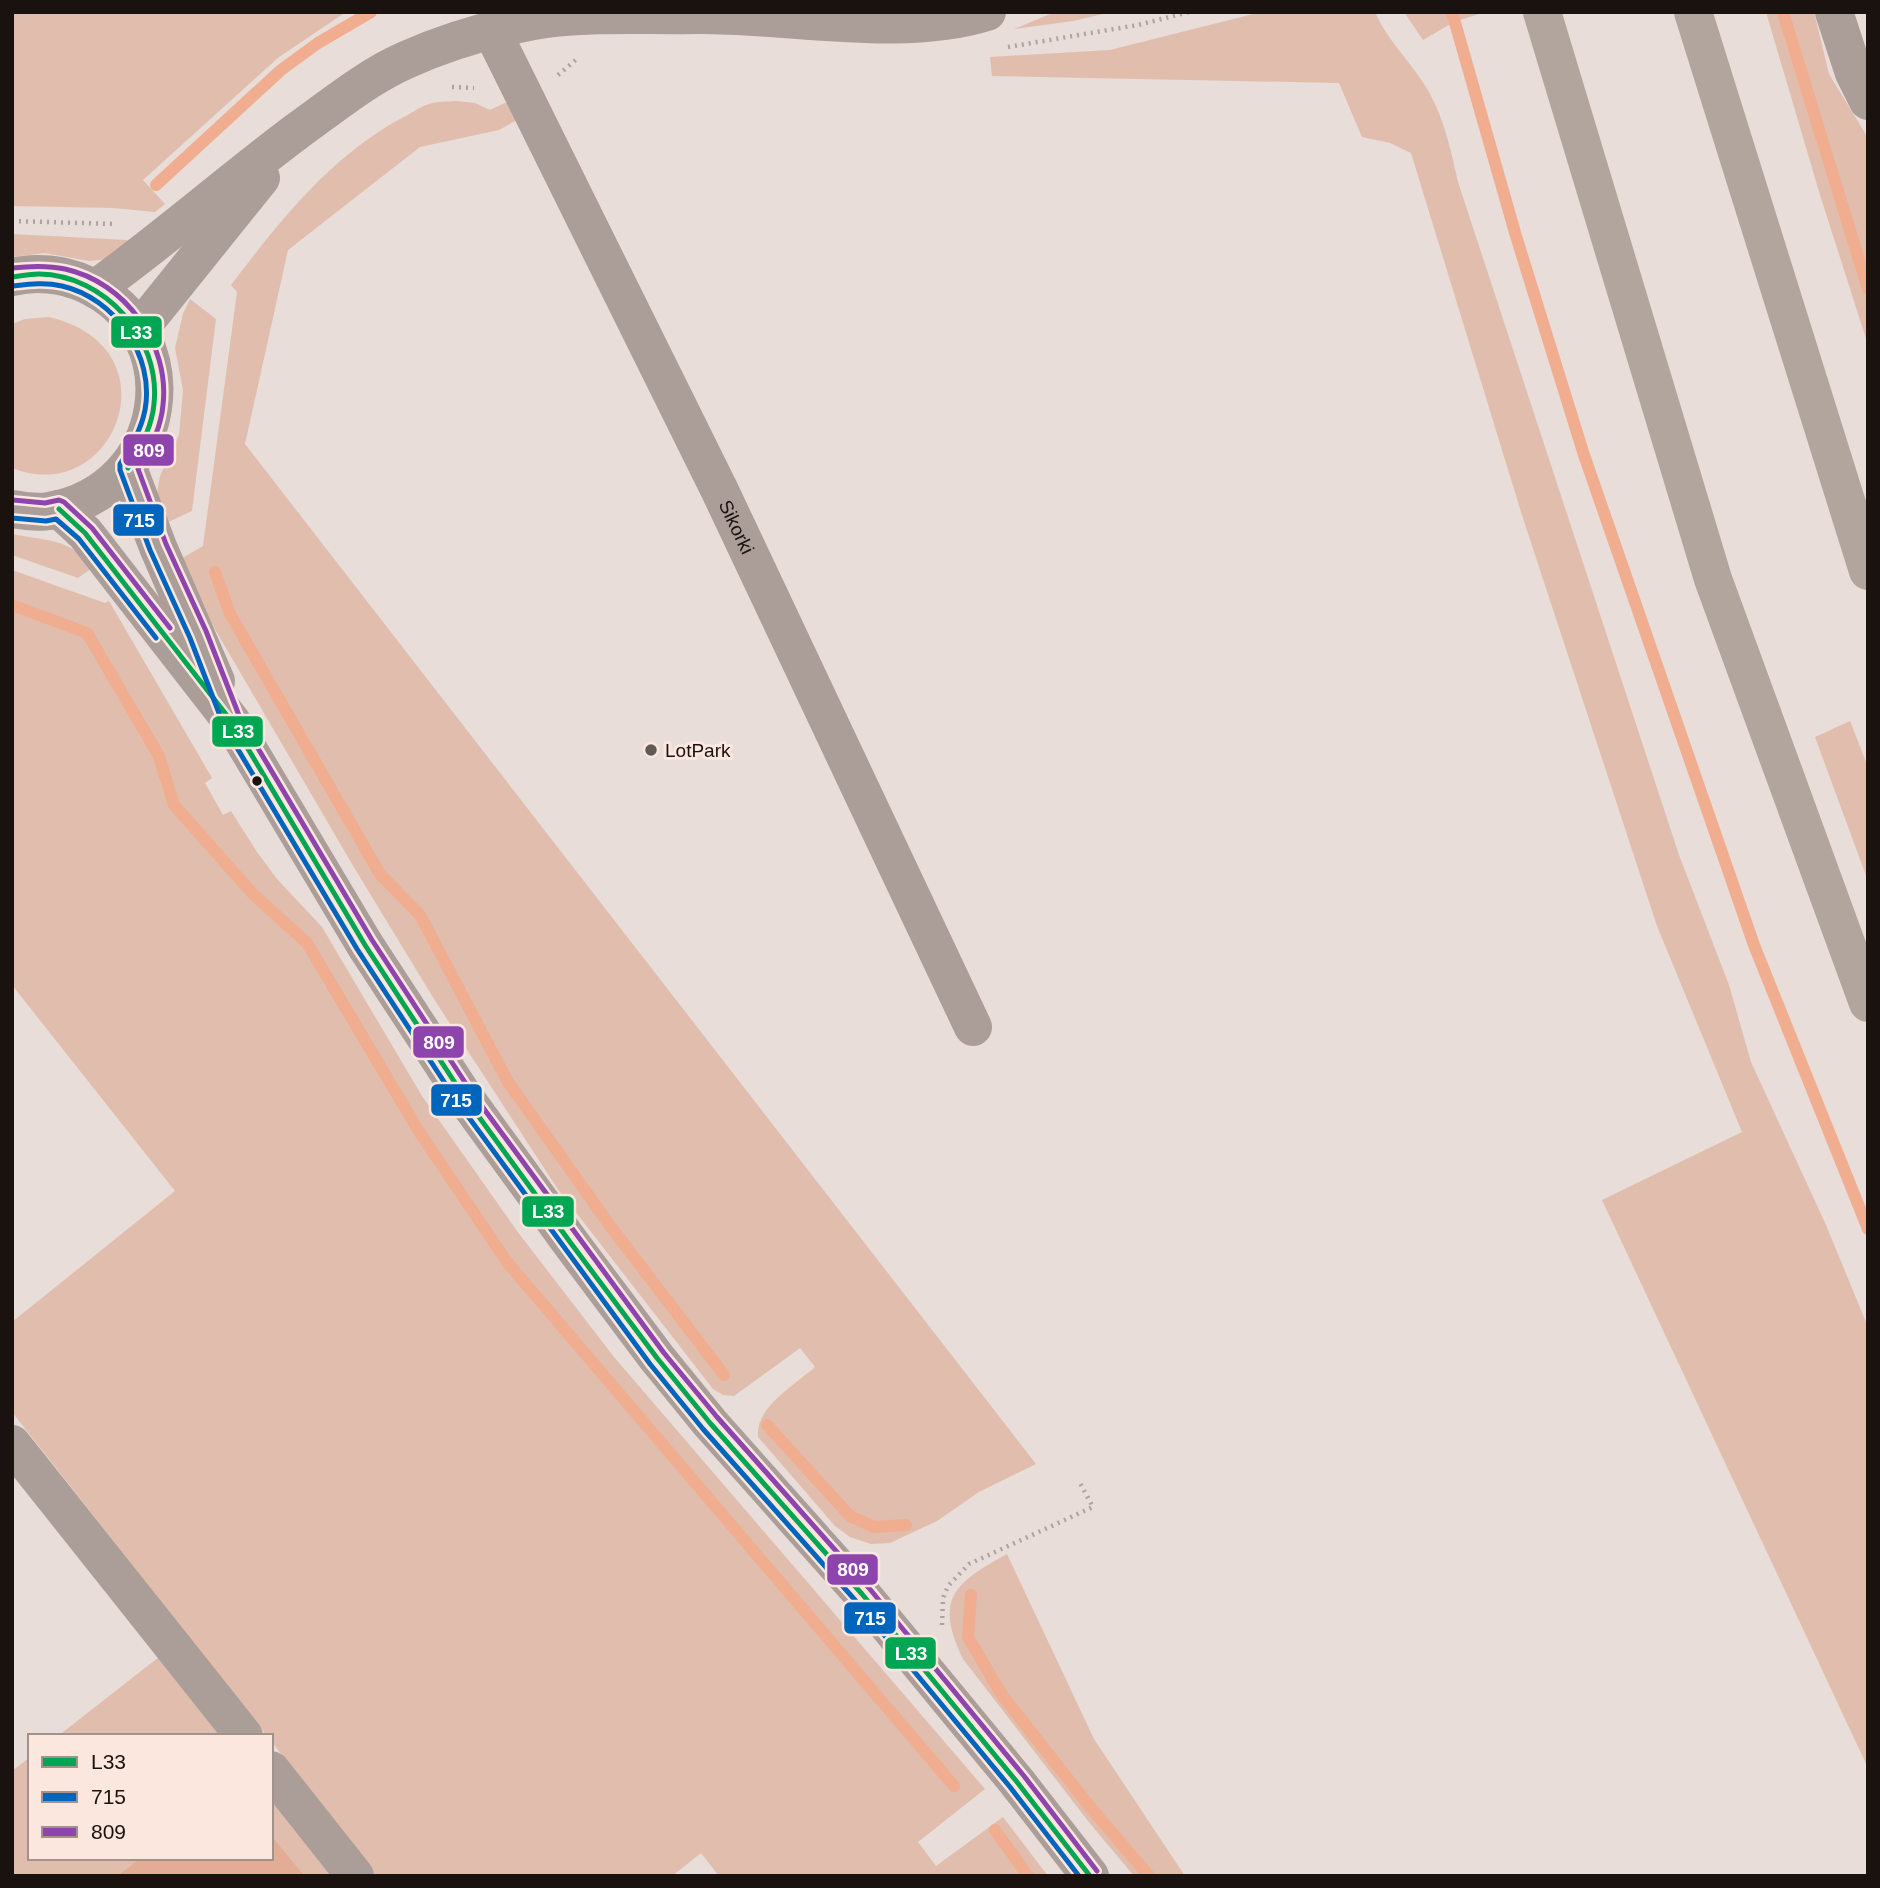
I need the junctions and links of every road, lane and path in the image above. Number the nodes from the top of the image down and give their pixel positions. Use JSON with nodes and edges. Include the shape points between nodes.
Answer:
{"nodes":[{"id":1,"x":987,"y":12,"type":"edge"},
{"id":2,"x":1189,"y":12,"type":"edge"},
{"id":3,"x":1542,"y":12,"type":"edge"},
{"id":4,"x":1693,"y":12,"type":"edge"},
{"id":5,"x":1834,"y":12,"type":"edge"},
{"id":6,"x":492,"y":31,"type":"junction"},
{"id":7,"x":1000,"y":48,"type":"dead end"},
{"id":8,"x":450,"y":86,"type":"dead end"},
{"id":9,"x":477,"y":88,"type":"dead end"},
{"id":10,"x":1868,"y":101,"type":"edge"},
{"id":11,"x":278,"y":146,"type":"junction"},
{"id":12,"x":12,"y":221,"type":"edge"},
{"id":13,"x":116,"y":224,"type":"dead end"},
{"id":14,"x":12,"y":276,"type":"edge"},
{"id":15,"x":95,"y":289,"type":"junction"},
{"id":16,"x":138,"y":331,"type":"junction"},
{"id":17,"x":128,"y":468,"type":"junction"},
{"id":18,"x":12,"y":509,"type":"edge"},
{"id":19,"x":59,"y":509,"type":"junction"},
{"id":20,"x":1868,"y":572,"type":"edge"},
{"id":21,"x":232,"y":722,"type":"junction"},
{"id":22,"x":1868,"y":1003,"type":"edge"},
{"id":23,"x":973,"y":1027,"type":"dead end"},
{"id":24,"x":12,"y":1444,"type":"edge"},
{"id":25,"x":1080,"y":1483,"type":"dead end"},
{"id":26,"x":943,"y":1634,"type":"dead end"},
{"id":27,"x":242,"y":1734,"type":"edge"},
{"id":28,"x":273,"y":1773,"type":"edge"},
{"id":29,"x":355,"y":1876,"type":"edge"},
{"id":30,"x":1090,"y":1876,"type":"edge"}],
"edges":[{"from":1,"to":6,"type":"street","via":[[895,24],[726,15],[576,18]]},
{"from":2,"to":7,"type":"path"},
{"from":3,"to":22,"type":"highway","via":[[1713,579]]},
{"from":4,"to":20,"type":"highway"},
{"from":5,"to":10,"type":"street"},
{"from":6,"to":11,"type":"street","via":[[406,60]]},
{"from":6,"to":23,"type":"street","name":"Sikorki","via":[[719,489]]},
{"from":8,"to":9,"type":"path"},
{"from":11,"to":15,"type":"street"},
{"from":11,"to":16,"type":"street","via":[[259,182]]},
{"from":12,"to":13,"type":"path"},
{"from":14,"to":15,"type":"street","via":[[52,274]]},
{"from":15,"to":16,"type":"street"},
{"from":16,"to":17,"type":"street","via":[[149,356],[155,393],[149,429]]},
{"from":17,"to":19,"type":"street","via":[[107,488]]},
{"from":17,"to":21,"type":"street"},
{"from":18,"to":19,"type":"street"},
{"from":19,"to":21,"type":"street","via":[[85,534]]},
{"from":21,"to":30,"type":"street","via":[[387,980],[463,1095],[570,1242],[710,1423],[862,1594]]},
{"from":24,"to":27,"type":"street"},
{"from":25,"to":26,"type":"path","via":[[1093,1507],[969,1564],[954,1577],[943,1598]]},
{"from":28,"to":29,"type":"street"}]}
